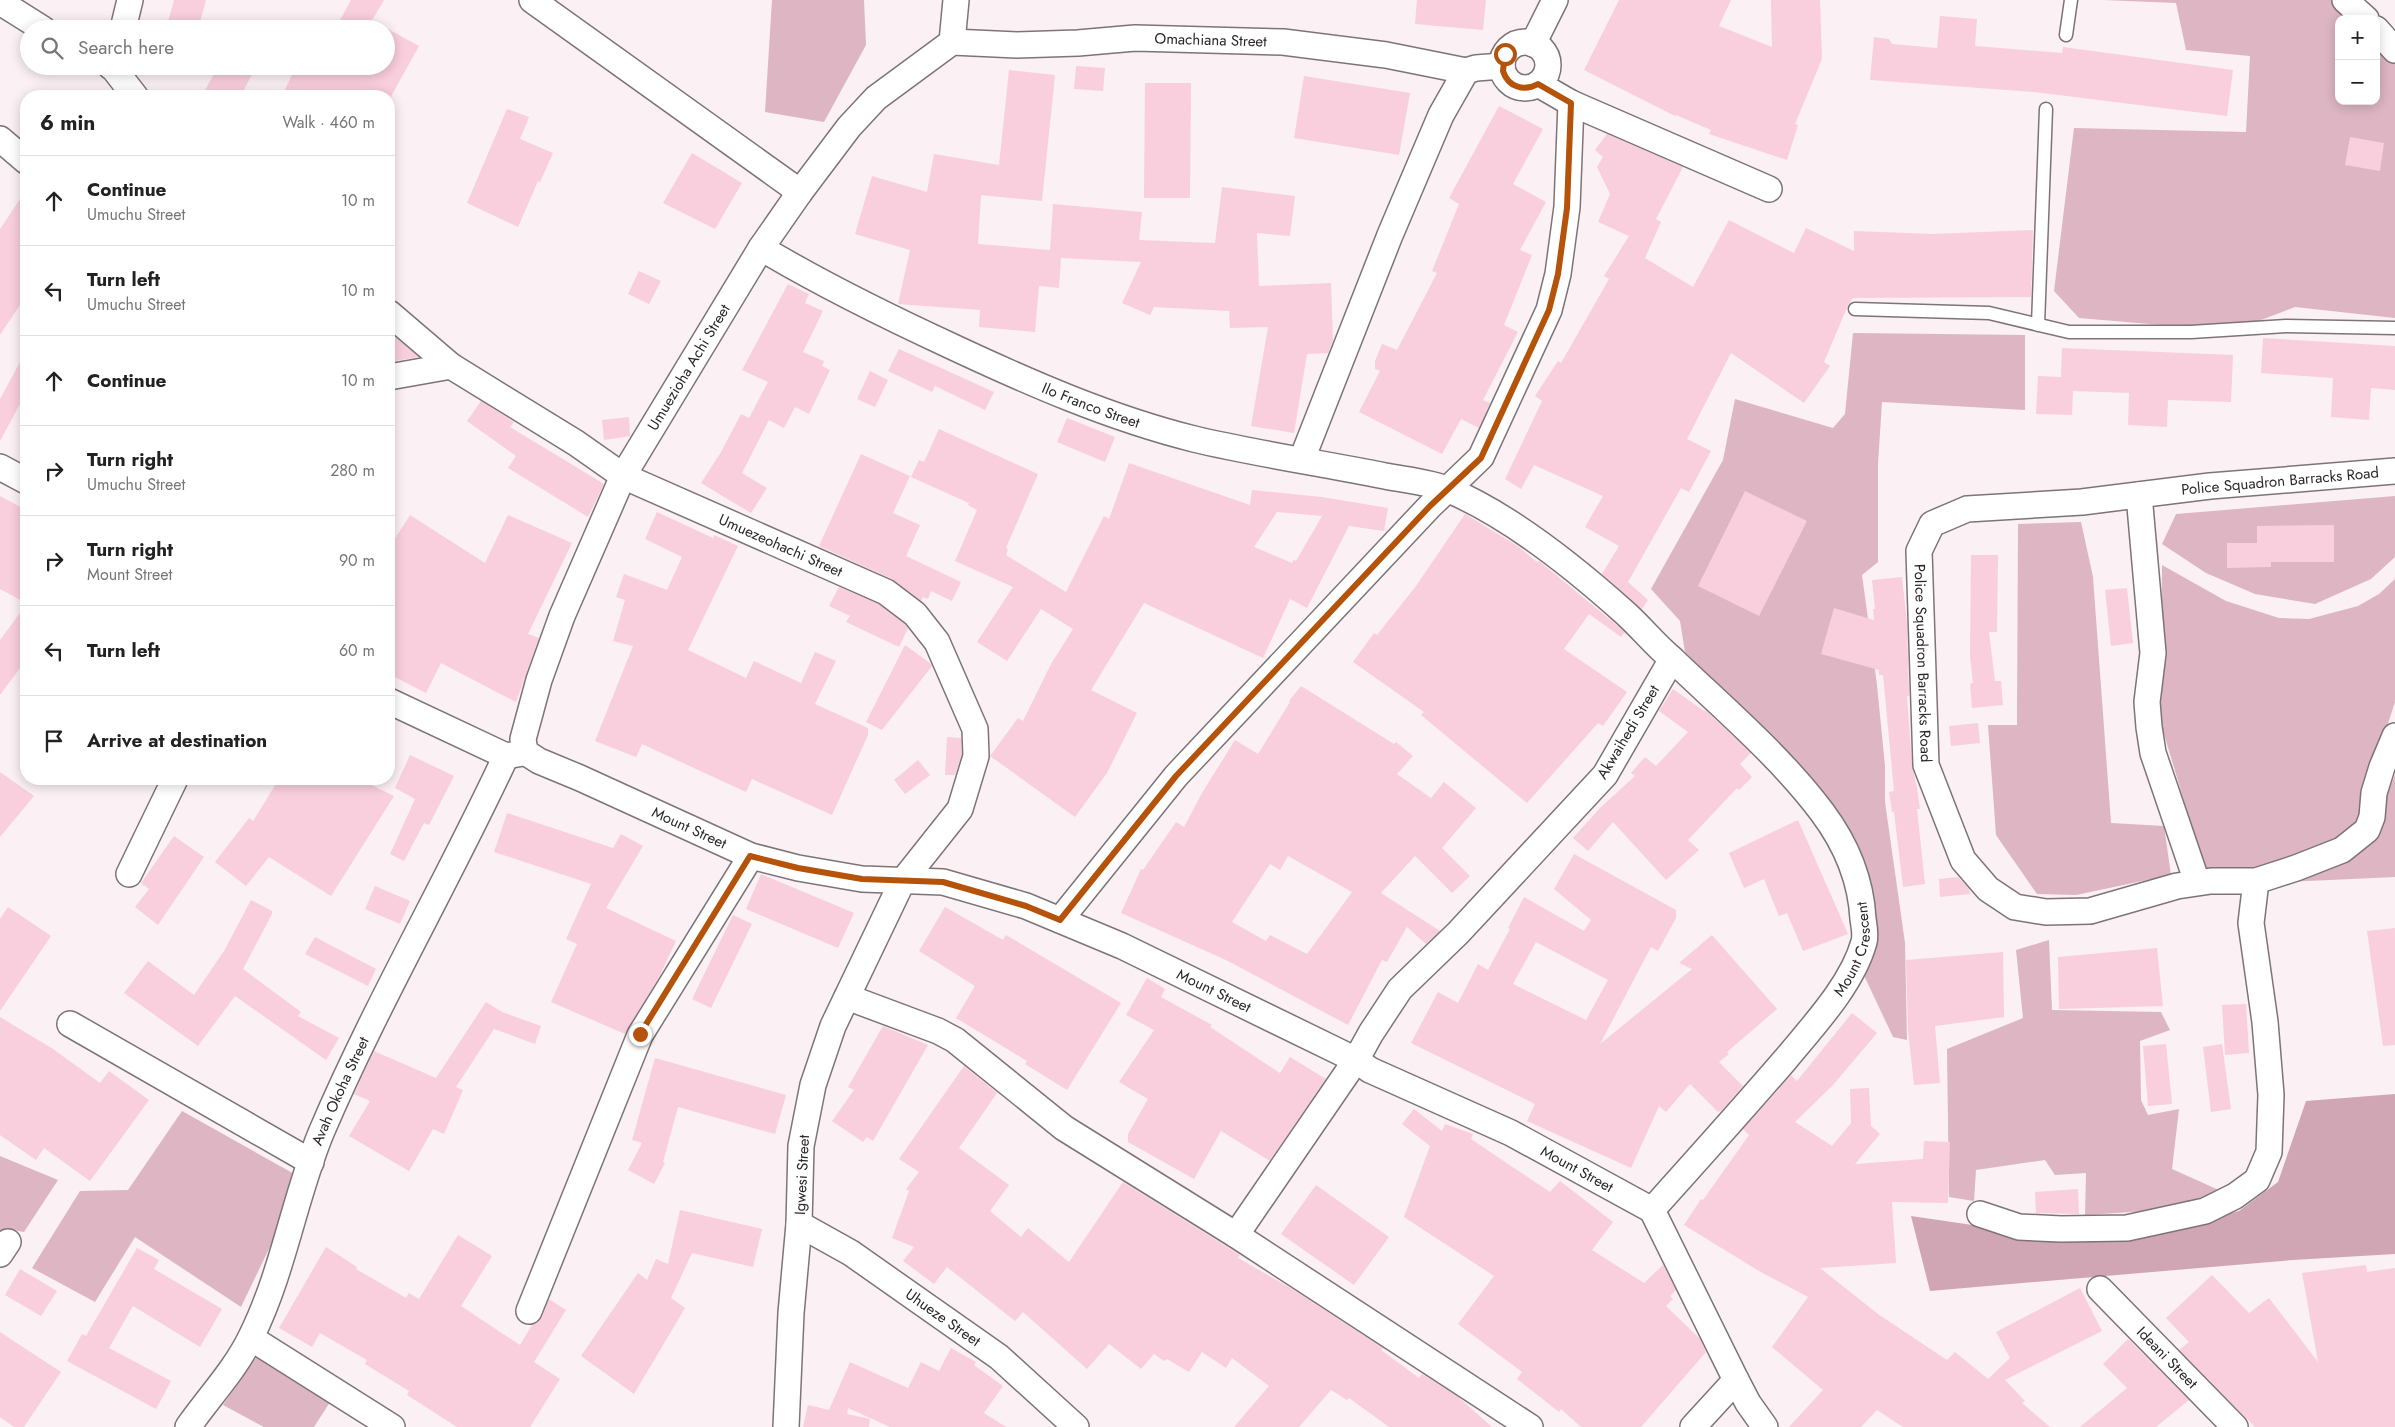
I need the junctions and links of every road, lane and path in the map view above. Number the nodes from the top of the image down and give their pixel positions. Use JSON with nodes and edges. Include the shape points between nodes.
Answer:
{"nodes":[{"id":1,"x":130,"y":0,"type":"edge"},
{"id":2,"x":532,"y":0,"type":"edge"},
{"id":3,"x":956,"y":0,"type":"edge"},
{"id":4,"x":1554,"y":0,"type":"edge"},
{"id":5,"x":2071,"y":0,"type":"edge"},
{"id":6,"x":2345,"y":0,"type":"edge"},
{"id":7,"x":0,"y":2,"type":"edge"},
{"id":8,"x":2362,"y":15,"type":"edge"},
{"id":9,"x":29,"y":20,"type":"edge"},
{"id":10,"x":125,"y":20,"type":"edge"},
{"id":11,"x":2380,"y":33,"type":"edge"},
{"id":12,"x":2066,"y":35,"type":"dead end"},
{"id":13,"x":952,"y":42,"type":"junction"},
{"id":14,"x":1533,"y":44,"type":"junction"},
{"id":15,"x":2395,"y":50,"type":"edge"},
{"id":16,"x":1502,"y":66,"type":"junction"},
{"id":17,"x":1466,"y":72,"type":"junction"},
{"id":18,"x":118,"y":75,"type":"edge"},
{"id":19,"x":1538,"y":84,"type":"junction"},
{"id":20,"x":128,"y":90,"type":"edge"},
{"id":21,"x":1571,"y":103,"type":"junction"},
{"id":22,"x":2046,"y":109,"type":"dead end"},
{"id":23,"x":0,"y":139,"type":"edge"},
{"id":24,"x":20,"y":155,"type":"edge"},
{"id":25,"x":1769,"y":189,"type":"dead end"},
{"id":26,"x":800,"y":192,"type":"junction"},
{"id":27,"x":761,"y":248,"type":"junction"},
{"id":28,"x":1855,"y":309,"type":"dead end"},
{"id":29,"x":395,"y":318,"type":"edge"},
{"id":30,"x":2038,"y":325,"type":"junction"},
{"id":31,"x":2395,"y":328,"type":"edge"},
{"id":32,"x":451,"y":366,"type":"junction"},
{"id":33,"x":395,"y":376,"type":"edge"},
{"id":34,"x":1302,"y":459,"type":"junction"},
{"id":35,"x":0,"y":467,"type":"edge"},
{"id":36,"x":2395,"y":471,"type":"edge"},
{"id":37,"x":622,"y":476,"type":"junction"},
{"id":38,"x":20,"y":478,"type":"edge"},
{"id":39,"x":1448,"y":489,"type":"junction"},
{"id":40,"x":2139,"y":495,"type":"junction"},
{"id":41,"x":1672,"y":658,"type":"junction"},
{"id":42,"x":395,"y":704,"type":"edge"},
{"id":43,"x":2395,"y":736,"type":"edge"},
{"id":44,"x":516,"y":754,"type":"junction"},
{"id":45,"x":172,"y":785,"type":"edge"},
{"id":46,"x":750,"y":856,"type":"junction"},
{"id":47,"x":129,"y":874,"type":"dead end"},
{"id":48,"x":2256,"y":881,"type":"junction"},
{"id":49,"x":902,"y":882,"type":"junction"},
{"id":50,"x":2197,"y":882,"type":"junction"},
{"id":51,"x":1060,"y":920,"type":"junction"},
{"id":52,"x":846,"y":997,"type":"junction"},
{"id":53,"x":70,"y":1024,"type":"dead end"},
{"id":54,"x":1356,"y":1060,"type":"junction"},
{"id":55,"x":311,"y":1162,"type":"junction"},
{"id":56,"x":1652,"y":1210,"type":"junction"},
{"id":57,"x":1980,"y":1214,"type":"dead end"},
{"id":58,"x":799,"y":1224,"type":"junction"},
{"id":59,"x":1236,"y":1235,"type":"junction"},
{"id":60,"x":2100,"y":1289,"type":"dead end"},
{"id":61,"x":528,"y":1311,"type":"dead end"},
{"id":62,"x":251,"y":1338,"type":"junction"},
{"id":63,"x":1736,"y":1380,"type":"junction"},
{"id":64,"x":188,"y":1427,"type":"edge"},
{"id":65,"x":392,"y":1427,"type":"edge"},
{"id":66,"x":786,"y":1427,"type":"edge"},
{"id":67,"x":1076,"y":1427,"type":"edge"},
{"id":68,"x":1530,"y":1427,"type":"edge"},
{"id":69,"x":1694,"y":1427,"type":"edge"},
{"id":70,"x":1765,"y":1427,"type":"edge"},
{"id":71,"x":2235,"y":1427,"type":"edge"}],
"edges":[{"from":1,"to":10,"type":"street"},
{"from":2,"to":26,"type":"street"},
{"from":3,"to":13,"type":"street"},
{"from":4,"to":14,"type":"street"},
{"from":5,"to":12,"type":"lane"},
{"from":6,"to":8,"type":"street"},
{"from":7,"to":9,"type":"street"},
{"from":11,"to":15,"type":"street"},
{"from":13,"to":17,"type":"street","name":"Omachiana Street","via":[[1043,44],[1135,38],[1283,42],[1386,55]]},
{"from":13,"to":26,"type":"street","name":"Umuezioha Achi Street","via":[[876,98],[849,127]]},
{"from":14,"to":16,"type":"street","via":[[1512,47],[1505,54]]},
{"from":14,"to":19,"type":"street","via":[[1544,52],[1548,64],[1545,77]]},
{"from":16,"to":17,"type":"street"},
{"from":16,"to":19,"type":"street","via":[[1504,75],[1513,85],[1526,88]]},
{"from":17,"to":34,"type":"street","via":[[1441,115],[1390,234]]},
{"from":18,"to":20,"type":"street"},
{"from":19,"to":21,"type":"street"},
{"from":21,"to":25,"type":"street"},
{"from":21,"to":39,"type":"street","via":[[1567,208],[1558,274],[1549,310],[1481,458]]},
{"from":22,"to":30,"type":"lane"},
{"from":23,"to":24,"type":"street"},
{"from":26,"to":27,"type":"street","name":"Umuezioha Achi Street"},
{"from":27,"to":34,"type":"street","name":"Ilo Franco Street","via":[[865,306],[1046,390],[1172,433],[1234,449]]},
{"from":27,"to":37,"type":"street","name":"Umuezioha Achi Street"},
{"from":28,"to":30,"type":"lane","via":[[1989,313]]},
{"from":29,"to":32,"type":"street","name":"Umuezeohachi Street"},
{"from":30,"to":31,"type":"lane","via":[[2069,332],[2192,332],[2286,326]]},
{"from":32,"to":33,"type":"street"},
{"from":32,"to":37,"type":"street","name":"Umuezeohachi Street","via":[[576,443]]},
{"from":34,"to":39,"type":"street","name":"Ilo Franco Street"},
{"from":35,"to":38,"type":"street"},
{"from":36,"to":40,"type":"street","name":"Police Squadron Barracks Road"},
{"from":37,"to":44,"type":"street","name":"Umuezioha Achi Street","via":[[562,616]]},
{"from":37,"to":49,"type":"street","name":"Umuezeohachi Street","via":[[886,592],[915,614],[937,642],[975,729],[976,756],[960,809]]},
{"from":39,"to":41,"type":"street","via":[[1518,528],[1599,590],[1652,643]]},
{"from":39,"to":51,"type":"street","via":[[1176,776]]},
{"from":40,"to":50,"type":"street","via":[[2152,652],[2147,702],[2149,727],[2153,753]]},
{"from":40,"to":50,"type":"street","name":"Police Squadron Barracks Road","via":[[1967,509],[1932,524],[1919,551],[1926,765],[1963,860],[1988,889],[2015,907],[2046,912],[2090,911]]},
{"from":41,"to":54,"type":"street","name":"Akwaihedi Street","via":[[1605,775],[1458,933],[1400,989]]},
{"from":41,"to":56,"type":"street","name":"Mount Crescent","via":[[1787,771],[1822,812],[1846,851],[1856,875],[1865,940],[1834,1000],[1758,1092]]},
{"from":42,"to":44,"type":"street","name":"Mount Street"},
{"from":43,"to":48,"type":"street","name":"Police Squadron Barracks Road","via":[[2374,793],[2367,830],[2342,850]]},
{"from":44,"to":46,"type":"street","name":"Mount Street","via":[[580,778]]},
{"from":44,"to":55,"type":"street","name":"Avah Okoha Street","via":[[380,1007]]},
{"from":45,"to":47,"type":"street"},
{"from":46,"to":49,"type":"street","name":"Mount Street","via":[[832,874]]},
{"from":46,"to":61,"type":"street","via":[[640,1034]]},
{"from":48,"to":50,"type":"street","name":"Police Squadron Barracks Road"},
{"from":48,"to":57,"type":"street","via":[[2251,923],[2272,1096],[2270,1152],[2257,1180],[2205,1211],[2127,1228],[2019,1227]]},
{"from":49,"to":51,"type":"street","name":"Mount Street","via":[[943,882],[1026,906]]},
{"from":49,"to":52,"type":"street","name":"Igwesi Street"},
{"from":51,"to":54,"type":"street","name":"Mount Street","via":[[1122,946]]},
{"from":52,"to":58,"type":"street","name":"Igwesi Street","via":[[813,1086],[801,1146]]},
{"from":52,"to":59,"type":"street","via":[[955,1040],[1064,1128]]},
{"from":53,"to":55,"type":"street"},
{"from":54,"to":56,"type":"street","name":"Mount Street","via":[[1370,1070],[1512,1133]]},
{"from":54,"to":59,"type":"street","name":"Akwaihedi Street"},
{"from":55,"to":62,"type":"street","name":"Avah Okoha Street"},
{"from":56,"to":63,"type":"street"},
{"from":58,"to":66,"type":"street","name":"Igwesi Street"},
{"from":58,"to":67,"type":"street","name":"Uhueze Street","via":[[851,1253],[1000,1357]]},
{"from":59,"to":68,"type":"street"},
{"from":60,"to":71,"type":"street","name":"Ideani Street"},
{"from":62,"to":64,"type":"street","name":"Avah Okoha Street","via":[[236,1364]]},
{"from":62,"to":65,"type":"street"},
{"from":63,"to":69,"type":"street"},
{"from":63,"to":70,"type":"street"}]}
